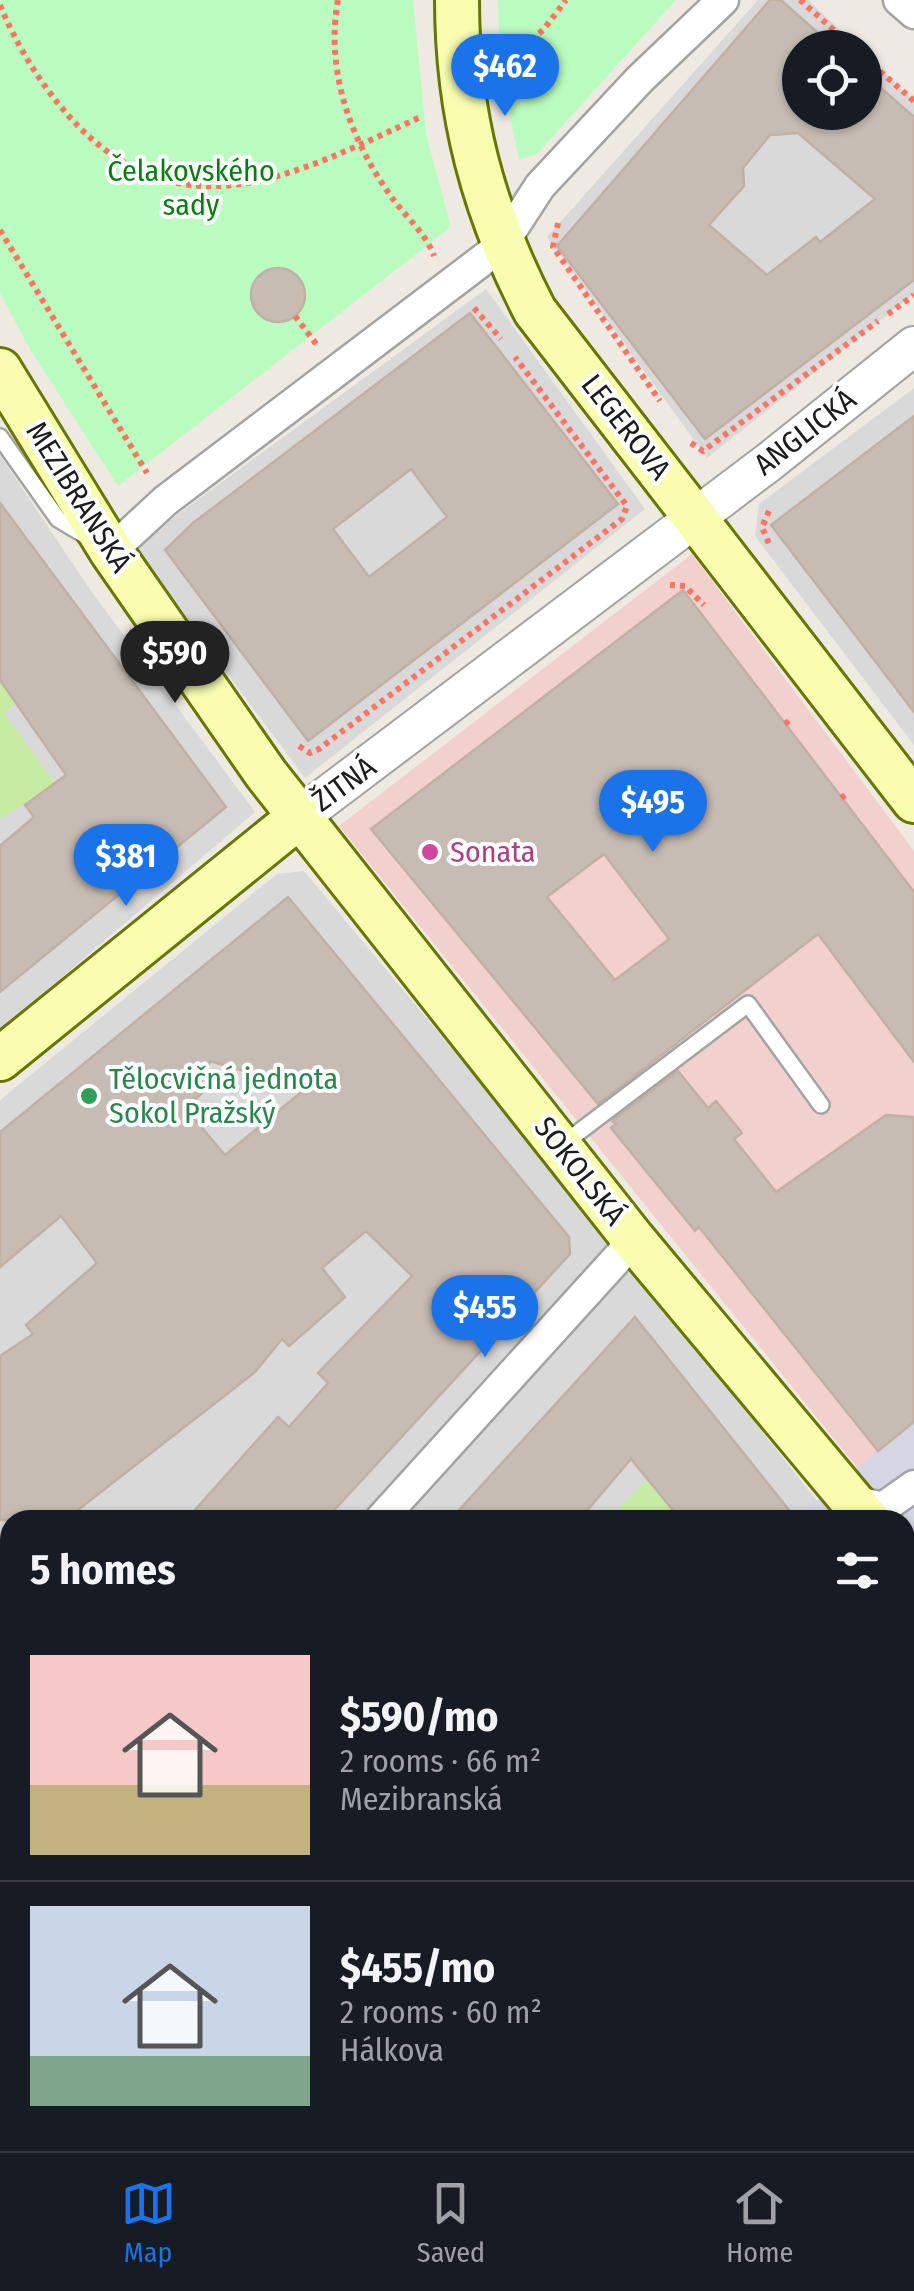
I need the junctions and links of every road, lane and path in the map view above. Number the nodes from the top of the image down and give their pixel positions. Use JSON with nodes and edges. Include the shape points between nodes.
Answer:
{"nodes":[{"id":1,"x":338,"y":0,"type":"edge"},
{"id":2,"x":457,"y":0,"type":"edge"},
{"id":3,"x":566,"y":0,"type":"edge"},
{"id":4,"x":723,"y":0,"type":"edge"},
{"id":5,"x":800,"y":0,"type":"edge"},
{"id":6,"x":900,"y":0,"type":"edge"},
{"id":7,"x":0,"y":5,"type":"edge"},
{"id":8,"x":914,"y":13,"type":"edge"},
{"id":9,"x":834,"y":30,"type":"edge"},
{"id":10,"x":498,"y":67,"type":"dead end"},
{"id":11,"x":882,"y":73,"type":"edge"},
{"id":12,"x":914,"y":101,"type":"edge"},
{"id":13,"x":424,"y":116,"type":"dead end"},
{"id":14,"x":362,"y":144,"type":"junction"},
{"id":15,"x":571,"y":209,"type":"dead end"},
{"id":16,"x":0,"y":230,"type":"edge"},
{"id":17,"x":502,"y":246,"type":"junction"},
{"id":18,"x":444,"y":275,"type":"junction"},
{"id":19,"x":914,"y":294,"type":"edge"},
{"id":20,"x":295,"y":316,"type":"dead end"},
{"id":21,"x":914,"y":346,"type":"edge"},
{"id":22,"x":320,"y":350,"type":"dead end"},
{"id":23,"x":0,"y":370,"type":"edge"},
{"id":24,"x":666,"y":410,"type":"dead end"},
{"id":25,"x":0,"y":437,"type":"edge"},
{"id":26,"x":689,"y":442,"type":"dead end"},
{"id":27,"x":165,"y":501,"type":"junction"},
{"id":28,"x":774,"y":502,"type":"dead end"},
{"id":29,"x":695,"y":517,"type":"junction"},
{"id":30,"x":111,"y":551,"type":"junction"},
{"id":31,"x":773,"y":553,"type":"dead end"},
{"id":32,"x":289,"y":732,"type":"dead end"},
{"id":33,"x":914,"y":801,"type":"edge"},
{"id":34,"x":299,"y":817,"type":"junction"},
{"id":35,"x":0,"y":1059,"type":"edge"},
{"id":36,"x":821,"y":1105,"type":"dead end"},
{"id":37,"x":560,"y":1146,"type":"junction"},
{"id":38,"x":634,"y":1240,"type":"junction"},
{"id":39,"x":914,"y":1486,"type":"edge"},
{"id":40,"x":389,"y":1510,"type":"edge"},
{"id":41,"x":860,"y":1510,"type":"edge"}],
"edges":[{"from":1,"to":14,"type":"path","via":[[334,68]]},
{"from":2,"to":17,"type":"main road","name":"LEGEROVA","via":[[474,159]]},
{"from":3,"to":10,"type":"path","via":[[544,30]]},
{"from":4,"to":17,"type":"street","via":[[540,186]]},
{"from":5,"to":9,"type":"path"},
{"from":6,"to":8,"type":"street"},
{"from":7,"to":14,"type":"path","via":[[64,111],[103,151],[153,180],[204,188],[237,184]]},
{"from":11,"to":12,"type":"path"},
{"from":13,"to":14,"type":"path"},
{"from":14,"to":18,"type":"path"},
{"from":15,"to":24,"type":"path","via":[[558,223],[553,247]]},
{"from":16,"to":27,"type":"path"},
{"from":17,"to":18,"type":"street"},
{"from":17,"to":29,"type":"main road","name":"LEGEROVA","via":[[535,311]]},
{"from":18,"to":27,"type":"street"},
{"from":18,"to":32,"type":"path","via":[[469,308],[478,309],[618,494],[626,506],[622,519],[318,749],[300,748]]},
{"from":19,"to":26,"type":"path","via":[[704,451]]},
{"from":20,"to":22,"type":"path"},
{"from":21,"to":29,"type":"street","name":"ANGLICKÁ"},
{"from":23,"to":30,"type":"main road","name":"MEZIBRANSKÁ"},
{"from":25,"to":30,"type":"lane","via":[[58,520]]},
{"from":27,"to":30,"type":"street"},
{"from":28,"to":31,"type":"path","via":[[762,527]]},
{"from":29,"to":33,"type":"main road","name":"LEGEROVA"},
{"from":29,"to":34,"type":"street","name":"ŽITNÁ"},
{"from":30,"to":34,"type":"main road","name":"MEZIBRANSKÁ"},
{"from":34,"to":35,"type":"main road","name":"ŽITNÁ"},
{"from":34,"to":37,"type":"main road","name":"SOKOLSKÁ"},
{"from":36,"to":37,"type":"lane","via":[[748,1004]]},
{"from":37,"to":38,"type":"main road","name":"SOKOLSKÁ"},
{"from":38,"to":40,"type":"street"},
{"from":38,"to":41,"type":"main road","name":"SOKOLSKÁ"},
{"from":39,"to":41,"type":"street","via":[[883,1508]]}]}
